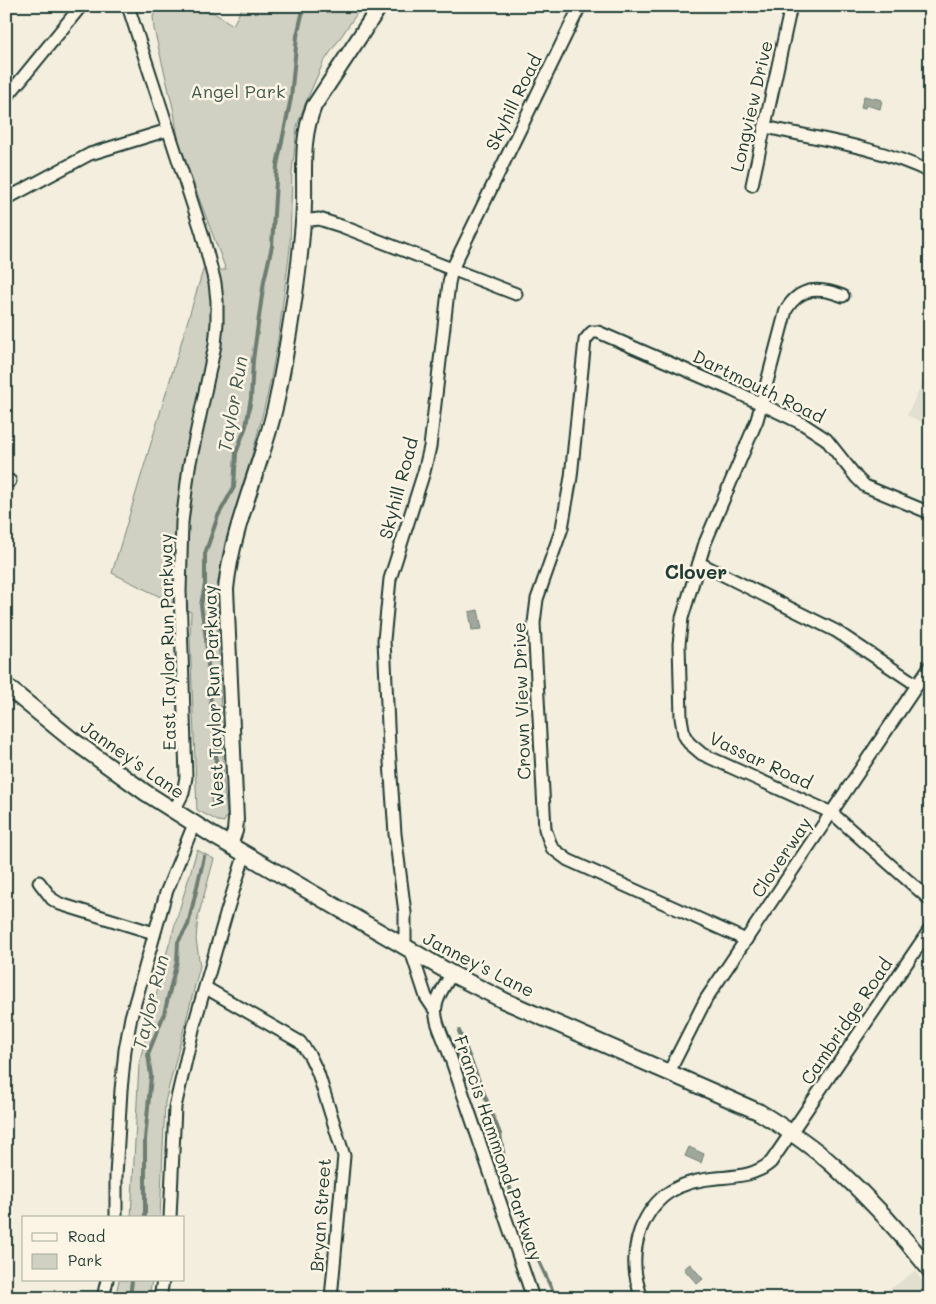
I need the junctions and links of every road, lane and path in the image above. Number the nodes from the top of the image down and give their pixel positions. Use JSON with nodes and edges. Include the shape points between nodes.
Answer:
{"nodes":[{"id":1,"x":81,"y":6,"type":"edge"},
{"id":2,"x":128,"y":6,"type":"edge"},
{"id":3,"x":380,"y":6,"type":"edge"},
{"id":4,"x":580,"y":6,"type":"edge"},
{"id":5,"x":792,"y":6,"type":"edge"},
{"id":6,"x":6,"y":98,"type":"edge"},
{"id":7,"x":764,"y":127,"type":"junction"},
{"id":8,"x":168,"y":130,"type":"junction"},
{"id":9,"x":930,"y":172,"type":"edge"},
{"id":10,"x":752,"y":185,"type":"dead end"},
{"id":11,"x":6,"y":200,"type":"edge"},
{"id":12,"x":303,"y":221,"type":"junction"},
{"id":13,"x":452,"y":269,"type":"junction"},
{"id":14,"x":516,"y":294,"type":"dead end"},
{"id":15,"x":843,"y":296,"type":"dead end"},
{"id":16,"x":585,"y":340,"type":"joint"},
{"id":17,"x":761,"y":404,"type":"junction"},
{"id":18,"x":930,"y":513,"type":"edge"},
{"id":19,"x":699,"y":563,"type":"junction"},
{"id":20,"x":930,"y":666,"type":"edge"},
{"id":21,"x":917,"y":685,"type":"junction"},
{"id":22,"x":6,"y":686,"type":"edge"},
{"id":23,"x":174,"y":811,"type":"junction"},
{"id":24,"x":832,"y":813,"type":"junction"},
{"id":25,"x":194,"y":824,"type":"junction"},
{"id":26,"x":230,"y":845,"type":"junction"},
{"id":27,"x":246,"y":853,"type":"junction"},
{"id":28,"x":40,"y":882,"type":"dead end"},
{"id":29,"x":930,"y":900,"type":"edge"},
{"id":30,"x":930,"y":929,"type":"edge"},
{"id":31,"x":154,"y":933,"type":"junction"},
{"id":32,"x":746,"y":940,"type":"junction"},
{"id":33,"x":408,"y":949,"type":"junction"},
{"id":34,"x":452,"y":974,"type":"junction"},
{"id":35,"x":206,"y":988,"type":"junction"},
{"id":36,"x":434,"y":1008,"type":"junction"},
{"id":37,"x":669,"y":1072,"type":"junction"},
{"id":38,"x":792,"y":1133,"type":"junction"},
{"id":39,"x":116,"y":1216,"type":"edge"},
{"id":40,"x":170,"y":1216,"type":"edge"},
{"id":41,"x":928,"y":1265,"type":"edge"},
{"id":42,"x":107,"y":1282,"type":"edge"},
{"id":43,"x":163,"y":1282,"type":"edge"},
{"id":44,"x":103,"y":1298,"type":"edge"},
{"id":45,"x":160,"y":1298,"type":"edge"},
{"id":46,"x":331,"y":1298,"type":"edge"},
{"id":47,"x":533,"y":1298,"type":"edge"},
{"id":48,"x":642,"y":1298,"type":"edge"}],
"edges":[{"from":1,"to":6,"type":"street"},
{"from":2,"to":8,"type":"street","name":"East Taylor Run Parkway"},
{"from":3,"to":12,"type":"street","name":"West Taylor Run Parkway","via":[[314,106],[308,121]]},
{"from":4,"to":13,"type":"street","name":"Skyhill Road"},
{"from":5,"to":7,"type":"street","name":"Longview Drive"},
{"from":7,"to":9,"type":"street","via":[[880,153]]},
{"from":7,"to":10,"type":"street","name":"Longview Drive"},
{"from":8,"to":11,"type":"street","via":[[90,154]]},
{"from":8,"to":23,"type":"street","name":"East Taylor Run Parkway","via":[[202,233],[216,292],[217,323],[189,467],[182,522],[180,591],[186,776],[183,793]]},
{"from":12,"to":13,"type":"street","via":[[319,219],[341,226]]},
{"from":12,"to":26,"type":"street","name":"West Taylor Run Parkway","via":[[280,386],[227,574],[236,820]]},
{"from":13,"to":14,"type":"street"},
{"from":13,"to":33,"type":"street","name":"Skyhill Road","via":[[430,447],[390,579],[384,630],[395,834]]},
{"from":15,"to":17,"type":"street","name":"Vassar Road","via":[[814,290],[796,296],[791,302],[786,310]]},
{"from":16,"to":17,"type":"street","name":"Dartmouth Road","via":[[592,332],[598,332]]},
{"from":16,"to":32,"type":"street","name":"Crown View Drive","via":[[571,477],[562,528],[537,599],[534,623],[544,829],[552,848],[568,860]]},
{"from":17,"to":18,"type":"street","name":"Dartmouth Road","via":[[822,435],[865,486]]},
{"from":17,"to":19,"type":"street","name":"Vassar Road","via":[[749,442],[726,490]]},
{"from":19,"to":21,"type":"street","via":[[836,630]]},
{"from":19,"to":24,"type":"street","name":"Vassar Road","via":[[682,618],[678,644],[684,735],[702,754]]},
{"from":20,"to":21,"type":"street","name":"Cloverway"},
{"from":21,"to":24,"type":"street","name":"Cloverway"},
{"from":22,"to":23,"type":"main road","name":"Janney's Lane","via":[[93,756]]},
{"from":23,"to":25,"type":"main road","name":"Janney's Lane"},
{"from":24,"to":29,"type":"street","name":"Vassar Road"},
{"from":24,"to":32,"type":"street","name":"Cloverway"},
{"from":25,"to":26,"type":"main road","name":"Janney's Lane"},
{"from":25,"to":31,"type":"street","via":[[166,893]]},
{"from":26,"to":27,"type":"main road","name":"Janney's Lane"},
{"from":27,"to":33,"type":"main road","name":"Janney's Lane"},
{"from":27,"to":35,"type":"street"},
{"from":28,"to":31,"type":"street","via":[[52,899],[60,904]]},
{"from":30,"to":38,"type":"street","name":"Cambridge Road"},
{"from":31,"to":39,"type":"street","via":[[125,1050]]},
{"from":32,"to":37,"type":"street","name":"Cloverway","via":[[706,998]]},
{"from":33,"to":34,"type":"main road","name":"Janney's Lane"},
{"from":33,"to":36,"type":"street","name":"Francis Hammond Parkway","via":[[426,997]]},
{"from":34,"to":36,"type":"street"},
{"from":34,"to":37,"type":"main road","name":"Janney's Lane","via":[[505,1001]]},
{"from":35,"to":40,"type":"street","via":[[175,1107]]},
{"from":35,"to":46,"type":"street","name":"Bryan Street","via":[[300,1042],[318,1073],[344,1156]]},
{"from":36,"to":47,"type":"street","name":"Francis Hammond Parkway"},
{"from":37,"to":38,"type":"main road","name":"Janney's Lane","via":[[759,1112]]},
{"from":38,"to":41,"type":"main road","name":"Janney's Lane","via":[[833,1165]]},
{"from":38,"to":48,"type":"street","name":"Cambridge Road","via":[[764,1168],[742,1176],[683,1184],[660,1200],[642,1226],[635,1252],[633,1264]]},
{"from":42,"to":44,"type":"street"},
{"from":43,"to":45,"type":"street"}]}
